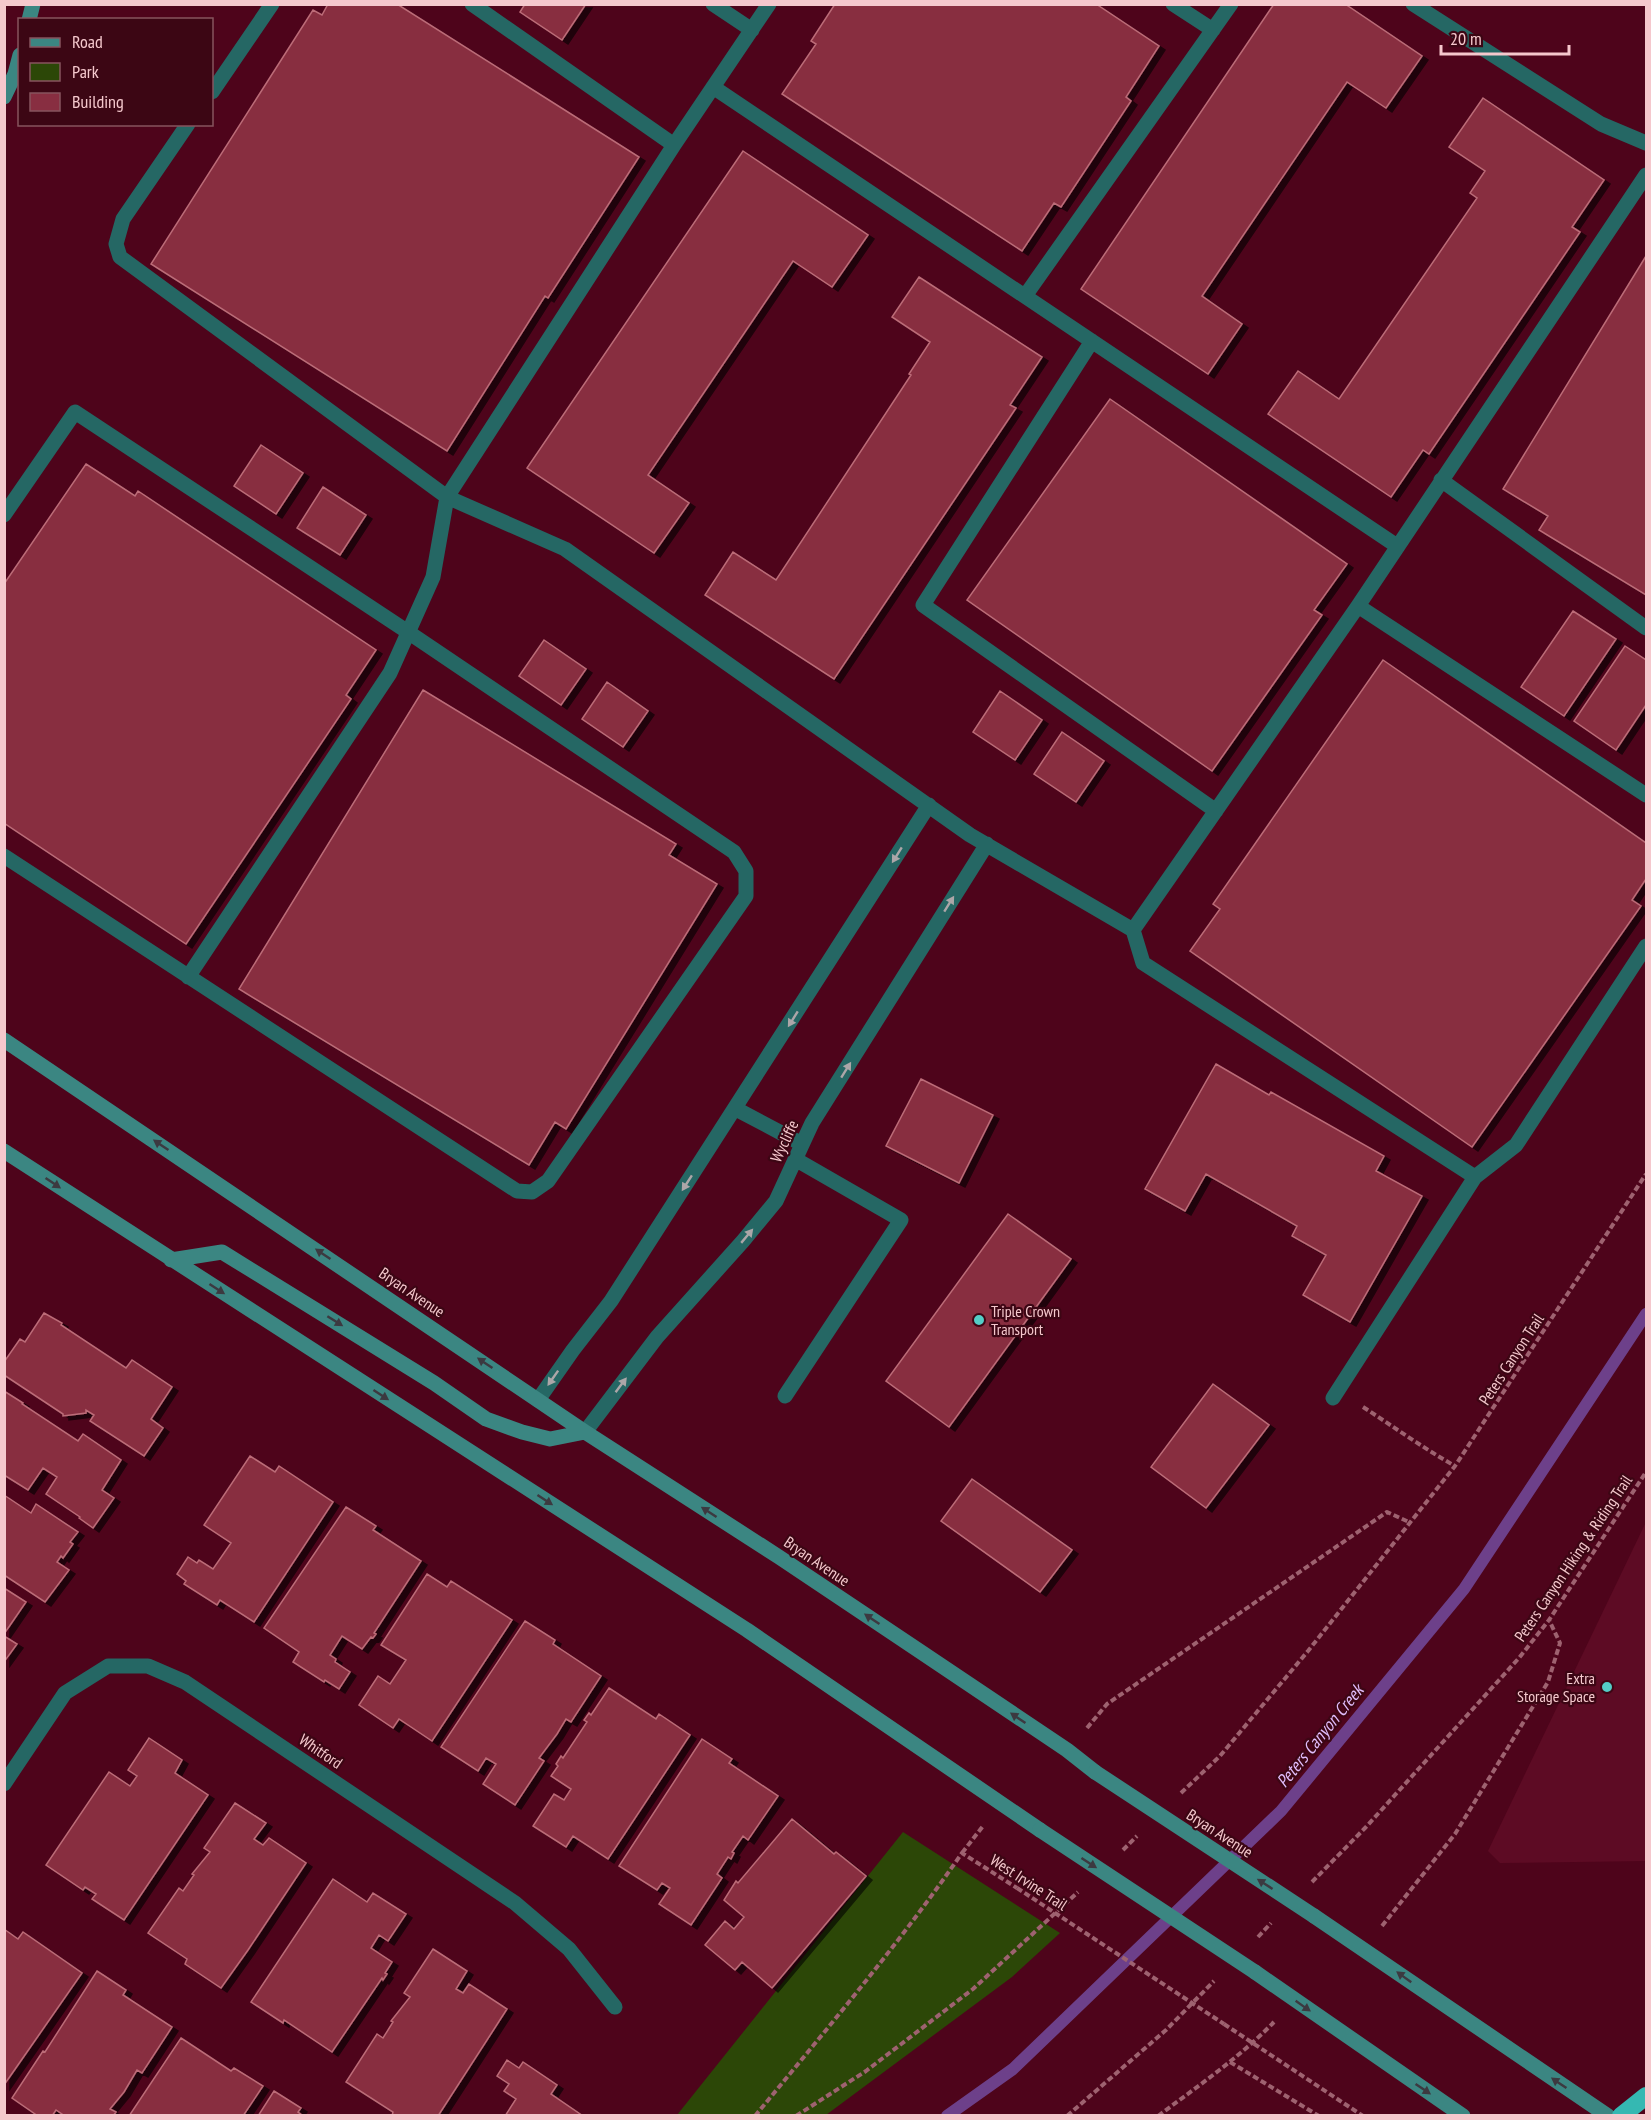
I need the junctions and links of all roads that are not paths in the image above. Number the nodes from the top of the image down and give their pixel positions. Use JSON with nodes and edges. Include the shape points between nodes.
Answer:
{"nodes":[{"id":1,"x":272,"y":4,"type":"edge"},
{"id":2,"x":472,"y":4,"type":"edge"},
{"id":3,"x":713,"y":4,"type":"edge"},
{"id":4,"x":769,"y":4,"type":"edge"},
{"id":5,"x":1173,"y":4,"type":"edge"},
{"id":6,"x":1231,"y":4,"type":"edge"},
{"id":7,"x":1413,"y":4,"type":"edge"},
{"id":8,"x":752,"y":30,"type":"junction"},
{"id":9,"x":1213,"y":30,"type":"junction"},
{"id":10,"x":18,"y":63,"type":"edge"},
{"id":11,"x":713,"y":87,"type":"junction"},
{"id":12,"x":213,"y":91,"type":"edge"},
{"id":13,"x":4,"y":97,"type":"edge"},
{"id":14,"x":188,"y":126,"type":"edge"},
{"id":15,"x":1647,"y":143,"type":"edge"},
{"id":16,"x":674,"y":145,"type":"junction"},
{"id":17,"x":1647,"y":175,"type":"edge"},
{"id":18,"x":1025,"y":296,"type":"junction"},
{"id":19,"x":1092,"y":341,"type":"junction"},
{"id":20,"x":1441,"y":480,"type":"junction"},
{"id":21,"x":447,"y":497,"type":"junction"},
{"id":22,"x":4,"y":515,"type":"edge"},
{"id":23,"x":1397,"y":546,"type":"junction"},
{"id":24,"x":1358,"y":606,"type":"junction"},
{"id":25,"x":1647,"y":628,"type":"edge"},
{"id":26,"x":408,"y":632,"type":"junction"},
{"id":27,"x":1647,"y":795,"type":"edge"},
{"id":28,"x":929,"y":805,"type":"junction"},
{"id":29,"x":1216,"y":810,"type":"junction"},
{"id":30,"x":987,"y":844,"type":"junction"},
{"id":31,"x":4,"y":856,"type":"edge"},
{"id":32,"x":1133,"y":930,"type":"junction"},
{"id":33,"x":1647,"y":946,"type":"edge"},
{"id":34,"x":188,"y":977,"type":"junction"},
{"id":35,"x":4,"y":1040,"type":"edge"},
{"id":36,"x":736,"y":1109,"type":"junction"},
{"id":37,"x":802,"y":1144,"type":"junction"},
{"id":38,"x":4,"y":1151,"type":"edge"},
{"id":39,"x":795,"y":1160,"type":"junction"},
{"id":40,"x":1475,"y":1177,"type":"junction"},
{"id":41,"x":171,"y":1260,"type":"junction"},
{"id":42,"x":785,"y":1396,"type":"dead end"},
{"id":43,"x":1333,"y":1398,"type":"road end"},
{"id":44,"x":538,"y":1400,"type":"junction"},
{"id":45,"x":585,"y":1432,"type":"junction"},
{"id":46,"x":4,"y":1784,"type":"edge"},
{"id":47,"x":615,"y":2007,"type":"dead end"},
{"id":48,"x":1647,"y":2096,"type":"edge"},
{"id":49,"x":1463,"y":2115,"type":"edge"},
{"id":50,"x":1608,"y":2115,"type":"edge"},
{"id":51,"x":1621,"y":2115,"type":"edge"}],
"edges":[{"from":1,"to":12,"type":"street"},
{"from":2,"to":16,"type":"street"},
{"from":3,"to":8,"type":"street"},
{"from":4,"to":8,"type":"street"},
{"from":5,"to":9,"type":"street"},
{"from":6,"to":9,"type":"street"},
{"from":7,"to":15,"type":"street","via":[[1601,124]]},
{"from":8,"to":11,"type":"street"},
{"from":9,"to":18,"type":"street"},
{"from":10,"to":13,"type":"main road"},
{"from":11,"to":16,"type":"street"},
{"from":11,"to":18,"type":"street"},
{"from":14,"to":21,"type":"street","via":[[123,219],[116,244],[120,257]]},
{"from":16,"to":21,"type":"street"},
{"from":17,"to":20,"type":"street"},
{"from":18,"to":19,"type":"street"},
{"from":19,"to":23,"type":"street"},
{"from":19,"to":29,"type":"street","via":[[923,605]]},
{"from":20,"to":23,"type":"street"},
{"from":20,"to":25,"type":"street"},
{"from":21,"to":26,"type":"street","via":[[433,577]]},
{"from":21,"to":28,"type":"street","via":[[565,549]]},
{"from":22,"to":26,"type":"street","via":[[75,412]]},
{"from":23,"to":24,"type":"street"},
{"from":24,"to":27,"type":"street"},
{"from":24,"to":29,"type":"street"},
{"from":26,"to":34,"type":"street","via":[[390,673]]},
{"from":26,"to":34,"type":"street","via":[[734,852],[746,871],[746,896],[548,1181],[532,1192],[517,1191]]},
{"from":28,"to":30,"type":"street"},
{"from":28,"to":36,"type":"street","one_way":true},
{"from":29,"to":32,"type":"street"},
{"from":30,"to":32,"type":"street"},
{"from":37,"to":30,"type":"street","name":"Wycliffe","one_way":true},
{"from":31,"to":34,"type":"street"},
{"from":32,"to":40,"type":"street","via":[[1143,963]]},
{"from":33,"to":40,"type":"street","via":[[1516,1145]]},
{"from":44,"to":35,"type":"main road","name":"Bryan Avenue","one_way":true},
{"from":36,"to":37,"type":"street"},
{"from":36,"to":44,"type":"street","one_way":true,"via":[[611,1301]]},
{"from":37,"to":39,"type":"street","name":"Wycliffe"},
{"from":38,"to":41,"type":"main road","one_way":true},
{"from":39,"to":42,"type":"street","via":[[901,1220]]},
{"from":45,"to":39,"type":"street","name":"Wycliffe","one_way":true,"via":[[657,1337],[776,1201]]},
{"from":40,"to":43,"type":"street"},
{"from":41,"to":45,"type":"main road","one_way":true,"via":[[222,1252],[486,1419],[550,1439]]},
{"from":41,"to":49,"type":"main road","one_way":true,"bridge":true,"via":[[747,1630]]},
{"from":44,"to":45,"type":"main road","name":"Bryan Avenue"},
{"from":50,"to":45,"type":"main road","name":"Bryan Avenue","one_way":true,"bridge":true,"via":[[817,1582]]},
{"from":46,"to":47,"type":"street","name":"Whitford","via":[[65,1693],[108,1666],[148,1666],[185,1682],[515,1903],[569,1949]]},
{"from":48,"to":51,"type":"highway"}]}
